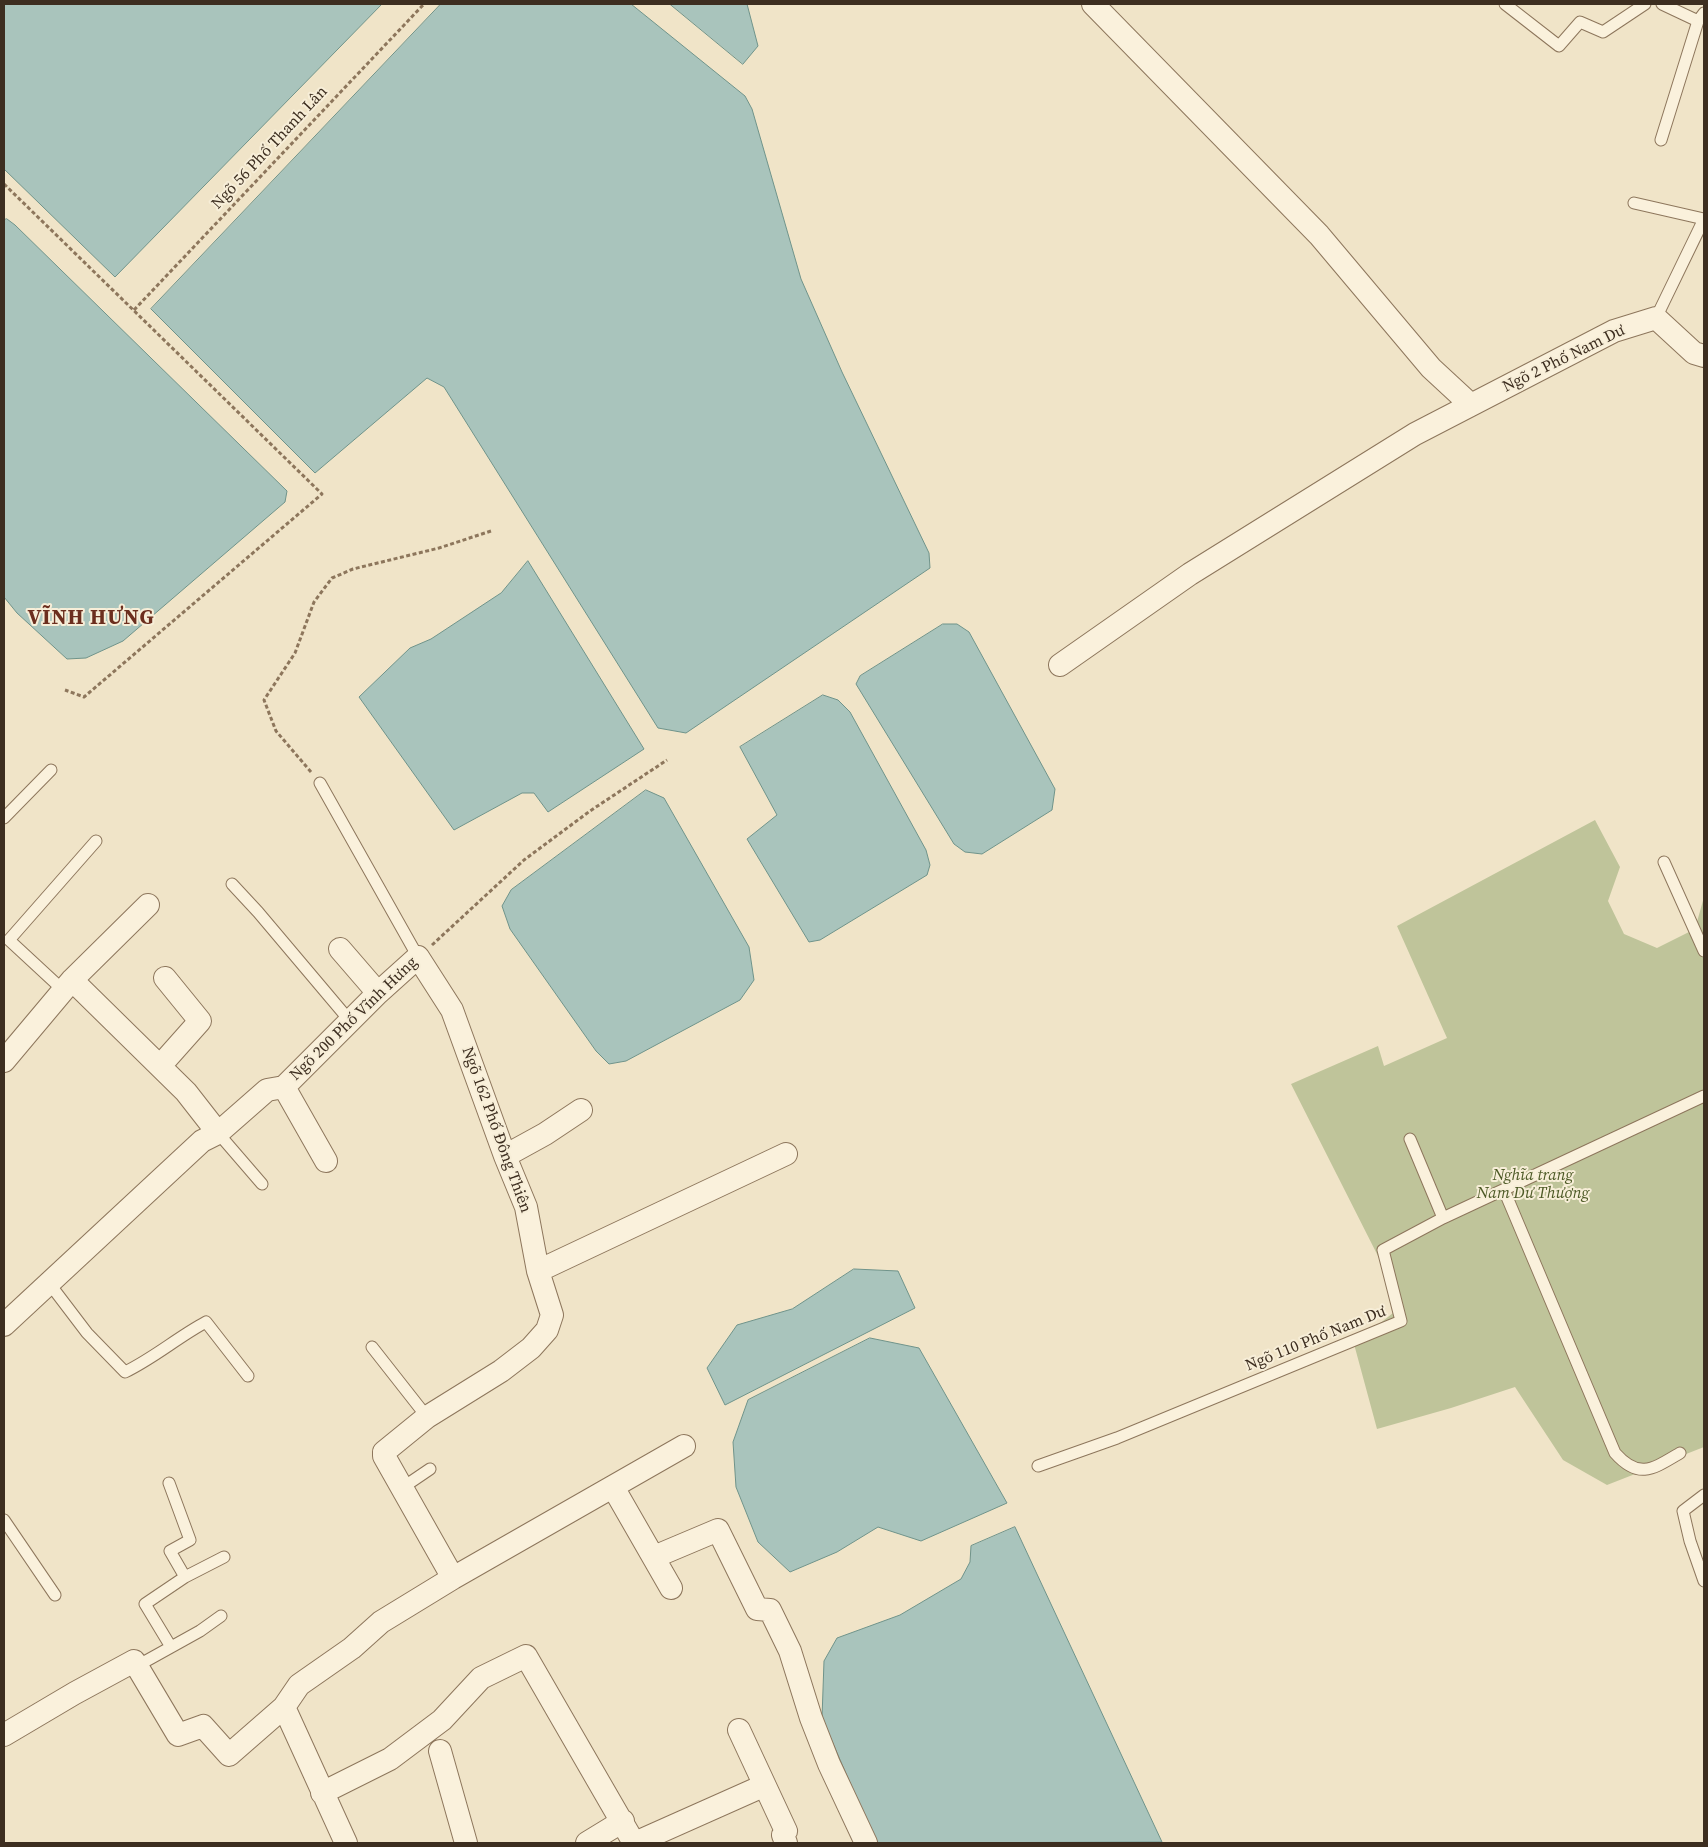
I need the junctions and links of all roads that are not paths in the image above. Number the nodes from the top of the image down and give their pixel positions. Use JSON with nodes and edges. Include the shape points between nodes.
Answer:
{"nodes":[{"id":1,"x":1094,"y":4,"type":"edge"},
{"id":2,"x":1505,"y":4,"type":"edge"},
{"id":3,"x":1645,"y":4,"type":"edge"},
{"id":4,"x":1662,"y":4,"type":"edge"},
{"id":5,"x":1701,"y":17,"type":"edge"},
{"id":6,"x":1661,"y":140,"type":"dead end"},
{"id":7,"x":1634,"y":203,"type":"dead end"},
{"id":8,"x":1656,"y":318,"type":"junction"},
{"id":9,"x":1704,"y":356,"type":"edge"},
{"id":10,"x":1471,"y":405,"type":"junction"},
{"id":11,"x":1060,"y":664,"type":"dead end"},
{"id":12,"x":51,"y":770,"type":"dead end"},
{"id":13,"x":320,"y":783,"type":"road end"},
{"id":14,"x":4,"y":818,"type":"edge"},
{"id":15,"x":96,"y":841,"type":"dead end"},
{"id":16,"x":1664,"y":862,"type":"dead end"},
{"id":17,"x":232,"y":884,"type":"dead end"},
{"id":18,"x":148,"y":904,"type":"dead end"},
{"id":19,"x":6,"y":943,"type":"edge"},
{"id":20,"x":340,"y":949,"type":"dead end"},
{"id":21,"x":1704,"y":951,"type":"edge"},
{"id":22,"x":418,"y":957,"type":"junction"},
{"id":23,"x":165,"y":978,"type":"dead end"},
{"id":24,"x":67,"y":985,"type":"junction"},
{"id":25,"x":378,"y":993,"type":"junction"},
{"id":26,"x":350,"y":1021,"type":"junction"},
{"id":27,"x":4,"y":1061,"type":"edge"},
{"id":28,"x":160,"y":1066,"type":"junction"},
{"id":29,"x":284,"y":1087,"type":"junction"},
{"id":30,"x":1704,"y":1096,"type":"edge"},
{"id":31,"x":581,"y":1110,"type":"dead end"},
{"id":32,"x":218,"y":1133,"type":"junction"},
{"id":33,"x":1410,"y":1138,"type":"dead end"},
{"id":34,"x":786,"y":1154,"type":"dead end"},
{"id":35,"x":505,"y":1156,"type":"junction"},
{"id":36,"x":326,"y":1161,"type":"dead end"},
{"id":37,"x":262,"y":1184,"type":"dead end"},
{"id":38,"x":1504,"y":1190,"type":"junction"},
{"id":39,"x":1443,"y":1218,"type":"junction"},
{"id":40,"x":538,"y":1271,"type":"junction"},
{"id":41,"x":49,"y":1283,"type":"junction"},
{"id":42,"x":4,"y":1324,"type":"edge"},
{"id":43,"x":372,"y":1347,"type":"dead end"},
{"id":44,"x":248,"y":1376,"type":"dead end"},
{"id":45,"x":427,"y":1417,"type":"junction"},
{"id":46,"x":684,"y":1446,"type":"dead end"},
{"id":47,"x":1680,"y":1453,"type":"dead end"},
{"id":48,"x":1038,"y":1466,"type":"dead end"},
{"id":49,"x":430,"y":1469,"type":"dead end"},
{"id":50,"x":169,"y":1483,"type":"dead end"},
{"id":51,"x":613,"y":1487,"type":"junction"},
{"id":52,"x":402,"y":1488,"type":"junction"},
{"id":53,"x":1704,"y":1495,"type":"edge"},
{"id":54,"x":4,"y":1520,"type":"edge"},
{"id":55,"x":224,"y":1557,"type":"dead end"},
{"id":56,"x":654,"y":1557,"type":"junction"},
{"id":57,"x":185,"y":1577,"type":"junction"},
{"id":58,"x":453,"y":1578,"type":"junction"},
{"id":59,"x":1704,"y":1581,"type":"edge"},
{"id":60,"x":671,"y":1588,"type":"dead end"},
{"id":61,"x":55,"y":1595,"type":"dead end"},
{"id":62,"x":220,"y":1616,"type":"dead end"},
{"id":63,"x":170,"y":1647,"type":"junction"},
{"id":64,"x":136,"y":1666,"type":"junction"},
{"id":65,"x":284,"y":1706,"type":"junction"},
{"id":66,"x":739,"y":1730,"type":"dead end"},
{"id":67,"x":4,"y":1735,"type":"edge"},
{"id":68,"x":440,"y":1751,"type":"dead end"},
{"id":69,"x":763,"y":1786,"type":"junction"},
{"id":70,"x":322,"y":1793,"type":"junction"},
{"id":71,"x":623,"y":1821,"type":"junction"},
{"id":72,"x":346,"y":1843,"type":"edge"},
{"id":73,"x":466,"y":1843,"type":"edge"},
{"id":74,"x":587,"y":1843,"type":"edge"},
{"id":75,"x":634,"y":1843,"type":"edge"},
{"id":76,"x":786,"y":1843,"type":"edge"},
{"id":77,"x":866,"y":1843,"type":"edge"}],
"edges":[{"from":1,"to":10,"type":"street","via":[[1319,235],[1431,368]]},
{"from":2,"to":3,"type":"lane","via":[[1559,46],[1580,22],[1603,32]]},
{"from":4,"to":5,"type":"lane"},
{"from":5,"to":6,"type":"lane"},
{"from":7,"to":8,"type":"lane","via":[[1704,220]]},
{"from":8,"to":9,"type":"street","via":[[1694,353]]},
{"from":8,"to":10,"type":"street","name":"Ngõ 2 Phố Nam Dư","via":[[1614,331]]},
{"from":10,"to":11,"type":"street","name":"Ngõ 2 Phố Nam Dư","via":[[1415,434],[1190,574]]},
{"from":12,"to":14,"type":"lane"},
{"from":13,"to":22,"type":"lane"},
{"from":15,"to":19,"type":"lane"},
{"from":16,"to":21,"type":"lane"},
{"from":17,"to":26,"type":"lane"},
{"from":18,"to":24,"type":"street"},
{"from":19,"to":24,"type":"lane"},
{"from":20,"to":25,"type":"street"},
{"from":22,"to":25,"type":"street","name":"Ngõ 200 Phố Vĩnh Hưng"},
{"from":22,"to":35,"type":"street","name":"Ngõ 162 Phố Đông Thiên","via":[[452,1010]]},
{"from":23,"to":28,"type":"street","via":[[200,1021]]},
{"from":24,"to":27,"type":"street"},
{"from":24,"to":28,"type":"street"},
{"from":25,"to":26,"type":"street","name":"Ngõ 200 Phố Vĩnh Hưng"},
{"from":26,"to":29,"type":"street","name":"Ngõ 200 Phố Vĩnh Hưng"},
{"from":28,"to":32,"type":"street","via":[[186,1092]]},
{"from":29,"to":32,"type":"street","name":"Ngõ 200 Phố Vĩnh Hưng","via":[[267,1090]]},
{"from":29,"to":36,"type":"street"},
{"from":30,"to":38,"type":"lane","name":"Ngõ 110 Phố Nam Dư"},
{"from":31,"to":35,"type":"street"},
{"from":32,"to":37,"type":"lane"},
{"from":32,"to":41,"type":"street","name":"Ngõ 200 Phố Vĩnh Hưng","via":[[202,1141]]},
{"from":33,"to":39,"type":"lane"},
{"from":34,"to":40,"type":"street"},
{"from":35,"to":40,"type":"street","name":"Ngõ 162 Phố Đông Thiên","via":[[526,1207]]},
{"from":38,"to":39,"type":"lane","name":"Ngõ 110 Phố Nam Dư"},
{"from":38,"to":47,"type":"lane","via":[[1614,1453],[1641,1471]]},
{"from":39,"to":48,"type":"lane","name":"Ngõ 110 Phố Nam Dư","via":[[1383,1250],[1400,1321],[1117,1438]]},
{"from":40,"to":45,"type":"street","name":"Ngõ 162 Phố Đông Thiên","via":[[552,1314],[539,1341],[501,1372]]},
{"from":41,"to":42,"type":"street","name":"Ngõ 200 Phố Vĩnh Hưng"},
{"from":41,"to":44,"type":"lane","via":[[87,1334],[125,1372],[206,1322]]},
{"from":43,"to":45,"type":"lane"},
{"from":45,"to":52,"type":"street","name":"Ngõ 162 Phố Đông Thiên","via":[[384,1452]]},
{"from":46,"to":51,"type":"street"},
{"from":49,"to":52,"type":"lane"},
{"from":50,"to":57,"type":"lane","via":[[190,1540],[170,1552]]},
{"from":51,"to":56,"type":"street"},
{"from":51,"to":58,"type":"street"},
{"from":52,"to":58,"type":"street","name":"Ngõ 162 Phố Đông Thiên"},
{"from":53,"to":59,"type":"lane","via":[[1683,1511]]},
{"from":54,"to":61,"type":"lane"},
{"from":55,"to":57,"type":"lane"},
{"from":56,"to":60,"type":"street"},
{"from":56,"to":77,"type":"street","via":[[718,1530],[757,1609],[770,1610],[790,1651],[829,1764]]},
{"from":57,"to":63,"type":"lane","via":[[145,1604]]},
{"from":58,"to":65,"type":"street","via":[[381,1622],[352,1648],[299,1685]]},
{"from":62,"to":63,"type":"lane"},
{"from":63,"to":64,"type":"lane"},
{"from":64,"to":65,"type":"street","via":[[178,1735],[203,1726],[228,1756]]},
{"from":64,"to":67,"type":"street","via":[[134,1661]]},
{"from":65,"to":70,"type":"street"},
{"from":66,"to":69,"type":"street"},
{"from":68,"to":73,"type":"street"},
{"from":69,"to":75,"type":"street"},
{"from":69,"to":76,"type":"street","via":[[786,1831],[783,1835]]},
{"from":70,"to":71,"type":"street","via":[[390,1759],[442,1720],[481,1678],[526,1656]]},
{"from":70,"to":72,"type":"street"},
{"from":71,"to":74,"type":"street"},
{"from":71,"to":75,"type":"street"}]}
